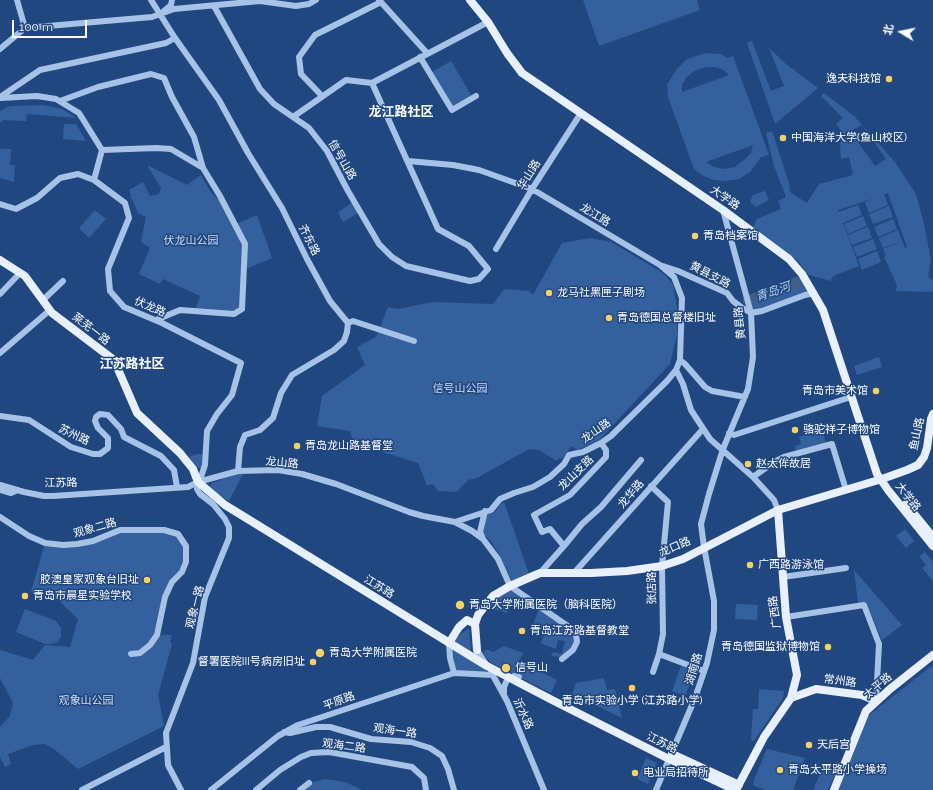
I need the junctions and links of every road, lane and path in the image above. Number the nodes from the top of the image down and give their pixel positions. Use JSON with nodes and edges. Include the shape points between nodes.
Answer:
{"nodes":[{"id":1,"x":17,"y":0,"type":"edge"},
{"id":2,"x":151,"y":0,"type":"edge"},
{"id":3,"x":172,"y":0,"type":"edge"},
{"id":4,"x":316,"y":0,"type":"edge"},
{"id":5,"x":470,"y":0,"type":"edge"},
{"id":6,"x":380,"y":1,"type":"edge"},
{"id":7,"x":214,"y":6,"type":"junction"},
{"id":8,"x":182,"y":8,"type":"junction"},
{"id":9,"x":159,"y":14,"type":"junction"},
{"id":10,"x":488,"y":22,"type":"junction"},
{"id":11,"x":166,"y":25,"type":"junction"},
{"id":12,"x":25,"y":28,"type":"junction"},
{"id":13,"x":175,"y":38,"type":"junction"},
{"id":14,"x":0,"y":49,"type":"edge"},
{"id":15,"x":427,"y":53,"type":"junction"},
{"id":16,"x":420,"y":57,"type":"junction"},
{"id":17,"x":372,"y":83,"type":"junction"},
{"id":18,"x":322,"y":96,"type":"junction"},
{"id":19,"x":476,"y":96,"type":"dead end"},
{"id":20,"x":0,"y":97,"type":"edge"},
{"id":21,"x":60,"y":101,"type":"junction"},
{"id":22,"x":581,"y":113,"type":"junction"},
{"id":23,"x":293,"y":117,"type":"junction"},
{"id":24,"x":102,"y":150,"type":"junction"},
{"id":25,"x":408,"y":161,"type":"junction"},
{"id":26,"x":203,"y":168,"type":"junction"},
{"id":27,"x":94,"y":180,"type":"junction"},
{"id":28,"x":532,"y":189,"type":"junction"},
{"id":29,"x":0,"y":204,"type":"edge"},
{"id":30,"x":723,"y":210,"type":"junction"},
{"id":31,"x":496,"y":249,"type":"dead end"},
{"id":32,"x":0,"y":260,"type":"edge"},
{"id":33,"x":660,"y":265,"type":"junction"},
{"id":34,"x":20,"y":273,"type":"junction"},
{"id":35,"x":63,"y":281,"type":"dead end"},
{"id":36,"x":812,"y":290,"type":"junction"},
{"id":37,"x":0,"y":294,"type":"edge"},
{"id":38,"x":43,"y":300,"type":"junction"},
{"id":39,"x":50,"y":310,"type":"junction"},
{"id":40,"x":751,"y":313,"type":"junction"},
{"id":41,"x":156,"y":320,"type":"junction"},
{"id":42,"x":348,"y":323,"type":"junction"},
{"id":43,"x":414,"y":341,"type":"dead end"},
{"id":44,"x":0,"y":353,"type":"edge"},
{"id":45,"x":680,"y":360,"type":"junction"},
{"id":46,"x":676,"y":370,"type":"junction"},
{"id":47,"x":851,"y":396,"type":"junction"},
{"id":48,"x":745,"y":397,"type":"junction"},
{"id":49,"x":0,"y":416,"type":"edge"},
{"id":50,"x":932,"y":418,"type":"edge"},
{"id":51,"x":703,"y":429,"type":"junction"},
{"id":52,"x":729,"y":433,"type":"junction"},
{"id":53,"x":600,"y":443,"type":"junction"},
{"id":54,"x":723,"y":449,"type":"junction"},
{"id":55,"x":641,"y":460,"type":"dead end"},
{"id":56,"x":238,"y":471,"type":"junction"},
{"id":57,"x":753,"y":477,"type":"junction"},
{"id":58,"x":882,"y":479,"type":"junction"},
{"id":59,"x":198,"y":482,"type":"junction"},
{"id":60,"x":0,"y":485,"type":"edge"},
{"id":61,"x":652,"y":486,"type":"junction"},
{"id":62,"x":177,"y":487,"type":"junction"},
{"id":63,"x":0,"y":490,"type":"edge"},
{"id":64,"x":18,"y":490,"type":"junction"},
{"id":65,"x":846,"y":490,"type":"junction"},
{"id":66,"x":778,"y":510,"type":"junction"},
{"id":67,"x":485,"y":511,"type":"junction"},
{"id":68,"x":0,"y":517,"type":"edge"},
{"id":69,"x":455,"y":522,"type":"junction"},
{"id":70,"x":933,"y":537,"type":"edge"},
{"id":71,"x":483,"y":539,"type":"junction"},
{"id":72,"x":564,"y":546,"type":"junction"},
{"id":73,"x":933,"y":546,"type":"edge"},
{"id":74,"x":704,"y":547,"type":"junction"},
{"id":75,"x":662,"y":566,"type":"junction"},
{"id":76,"x":846,"y":568,"type":"dead end"},
{"id":77,"x":540,"y":573,"type":"junction"},
{"id":78,"x":574,"y":573,"type":"junction"},
{"id":79,"x":783,"y":577,"type":"junction"},
{"id":80,"x":510,"y":586,"type":"junction"},
{"id":81,"x":478,"y":615,"type":"junction"},
{"id":82,"x":786,"y":617,"type":"junction"},
{"id":83,"x":467,"y":620,"type":"junction"},
{"id":84,"x":475,"y":624,"type":"junction"},
{"id":85,"x":449,"y":643,"type":"junction"},
{"id":86,"x":477,"y":650,"type":"junction"},
{"id":87,"x":131,"y":654,"type":"dead end"},
{"id":88,"x":468,"y":654,"type":"junction"},
{"id":89,"x":659,"y":654,"type":"junction"},
{"id":90,"x":933,"y":655,"type":"edge"},
{"id":91,"x":562,"y":660,"type":"dead end"},
{"id":92,"x":487,"y":666,"type":"junction"},
{"id":93,"x":704,"y":671,"type":"junction"},
{"id":94,"x":653,"y":672,"type":"dead end"},
{"id":95,"x":454,"y":673,"type":"junction"},
{"id":96,"x":493,"y":675,"type":"junction"},
{"id":97,"x":516,"y":679,"type":"junction"},
{"id":98,"x":791,"y":698,"type":"junction"},
{"id":99,"x":507,"y":701,"type":"junction"},
{"id":100,"x":876,"y":701,"type":"junction"},
{"id":101,"x":284,"y":732,"type":"junction"},
{"id":102,"x":166,"y":747,"type":"junction"},
{"id":103,"x":670,"y":757,"type":"junction"},
{"id":104,"x":309,"y":783,"type":"dead end"},
{"id":105,"x":736,"y":788,"type":"edge"},
{"id":106,"x":82,"y":790,"type":"edge"},
{"id":107,"x":181,"y":790,"type":"edge"},
{"id":108,"x":211,"y":790,"type":"edge"},
{"id":109,"x":256,"y":790,"type":"edge"},
{"id":110,"x":300,"y":790,"type":"edge"},
{"id":111,"x":426,"y":790,"type":"edge"},
{"id":112,"x":454,"y":790,"type":"edge"},
{"id":113,"x":544,"y":790,"type":"edge"},
{"id":114,"x":656,"y":790,"type":"edge"},
{"id":115,"x":834,"y":790,"type":"edge"}],
"edges":[{"from":1,"to":12,"type":"street"},
{"from":2,"to":9,"type":"street","name":"齐东路"},
{"from":3,"to":8,"type":"street","via":[[176,7]]},
{"from":3,"to":9,"type":"street","via":[[167,9]]},
{"from":4,"to":7,"type":"street","via":[[296,6],[260,1]]},
{"from":5,"to":10,"type":"main road","name":"大学路"},
{"from":6,"to":15,"type":"street"},
{"from":6,"to":18,"type":"street","via":[[316,35],[298,57],[301,74]]},
{"from":7,"to":8,"type":"street"},
{"from":7,"to":23,"type":"street","name":"信号山路","via":[[260,89],[274,104]]},
{"from":8,"to":9,"type":"street"},
{"from":8,"to":11,"type":"street","via":[[168,16]]},
{"from":9,"to":11,"type":"street","name":"齐东路"},
{"from":9,"to":12,"type":"street","via":[[152,17]]},
{"from":10,"to":15,"type":"street"},
{"from":10,"to":22,"type":"main road","name":"大学路","via":[[522,73]]},
{"from":11,"to":13,"type":"street","name":"齐东路"},
{"from":12,"to":14,"type":"street"},
{"from":13,"to":20,"type":"street","via":[[40,70]]},
{"from":13,"to":42,"type":"street","name":"齐东路","via":[[219,100],[282,208],[330,301]]},
{"from":15,"to":16,"type":"street"},
{"from":16,"to":17,"type":"street"},
{"from":16,"to":19,"type":"street","via":[[452,110]]},
{"from":17,"to":18,"type":"street","via":[[346,80]]},
{"from":17,"to":25,"type":"street"},
{"from":18,"to":23,"type":"street"},
{"from":20,"to":21,"type":"street","via":[[38,96]]},
{"from":21,"to":24,"type":"street","via":[[79,113]]},
{"from":21,"to":26,"type":"street","via":[[98,87],[151,74],[164,78],[194,137]]},
{"from":22,"to":28,"type":"street","name":"华山路"},
{"from":22,"to":30,"type":"main road","name":"大学路"},
{"from":23,"to":25,"type":"street","name":"信号山路","via":[[309,128],[327,151],[379,244],[392,257],[406,266],[470,281],[480,279],[488,269],[468,246],[438,229]]},
{"from":24,"to":26,"type":"street","via":[[171,149]]},
{"from":24,"to":27,"type":"street"},
{"from":25,"to":28,"type":"street","name":"龙江路","via":[[479,170]]},
{"from":26,"to":41,"type":"street","via":[[245,244],[242,308],[234,314],[180,310]]},
{"from":27,"to":29,"type":"street","name":"伏龙路","via":[[78,174],[60,178],[37,198],[16,209]]},
{"from":27,"to":41,"type":"street","name":"伏龙路","via":[[125,203],[130,218],[108,269],[110,290],[124,307]]},
{"from":28,"to":31,"type":"street","name":"华山路"},
{"from":28,"to":33,"type":"street","name":"龙江路"},
{"from":30,"to":36,"type":"main road","name":"大学路","via":[[789,259]]},
{"from":30,"to":40,"type":"street","name":"黄县路"},
{"from":32,"to":34,"type":"main road","name":"莱芜一路"},
{"from":33,"to":40,"type":"street","name":"黄县支路","via":[[727,293]]},
{"from":33,"to":45,"type":"street","name":"龙江路","via":[[674,277],[682,298]]},
{"from":34,"to":37,"type":"street"},
{"from":34,"to":38,"type":"main road","name":"莱芜一路"},
{"from":35,"to":38,"type":"street"},
{"from":36,"to":40,"type":"street","via":[[805,295]]},
{"from":36,"to":47,"type":"main road","name":"大学路","via":[[823,310]]},
{"from":38,"to":39,"type":"main road","name":"莱芜一路"},
{"from":39,"to":44,"type":"street"},
{"from":39,"to":59,"type":"main road","name":"莱芜一路","via":[[114,360],[137,413],[180,453],[193,469]]},
{"from":40,"to":48,"type":"street","name":"黄县路","via":[[754,357]]},
{"from":41,"to":59,"type":"street","name":"伏龙路","via":[[241,363],[232,395],[207,432],[205,465]]},
{"from":42,"to":43,"type":"street","via":[[353,321]]},
{"from":42,"to":56,"type":"street","via":[[344,341],[334,350],[292,375],[281,394],[274,418],[260,430],[245,435],[240,447]]},
{"from":45,"to":46,"type":"street","name":"龙江路"},
{"from":45,"to":48,"type":"street","via":[[712,391]]},
{"from":46,"to":51,"type":"street","via":[[691,410]]},
{"from":46,"to":53,"type":"street","name":"龙山路","via":[[611,436]]},
{"from":47,"to":52,"type":"street","via":[[734,435]]},
{"from":47,"to":58,"type":"main road","name":"大学路"},
{"from":48,"to":52,"type":"street","name":"黄县路"},
{"from":49,"to":62,"type":"street","name":"苏州路","via":[[29,420],[71,447],[100,454],[108,448],[108,438],[98,428],[95,420],[100,414],[108,415],[121,429],[124,437],[161,456],[174,470]]},
{"from":50,"to":58,"type":"main road","name":"鱼山路","via":[[924,457],[918,464]]},
{"from":51,"to":54,"type":"street","via":[[710,439]]},
{"from":51,"to":61,"type":"street","name":"龙华路"},
{"from":52,"to":54,"type":"street","name":"黄县路"},
{"from":53,"to":67,"type":"street","name":"龙山路","via":[[583,452],[569,455],[564,464],[550,477],[533,487],[500,499],[491,510]]},
{"from":53,"to":72,"type":"street","name":"龙山支路","via":[[606,450],[606,457],[570,495],[534,515],[542,532],[550,529]]},
{"from":54,"to":57,"type":"street"},
{"from":54,"to":74,"type":"street","name":"黄县路","via":[[701,524]]},
{"from":55,"to":72,"type":"street"},
{"from":56,"to":59,"type":"street","name":"龙山路"},
{"from":56,"to":69,"type":"street","name":"龙山路","via":[[278,470],[298,473],[336,484],[409,512]]},
{"from":57,"to":65,"type":"street","via":[[784,457],[832,444]]},
{"from":57,"to":66,"type":"street","via":[[774,500]]},
{"from":58,"to":65,"type":"main road","name":"龙口路"},
{"from":58,"to":70,"type":"main road","name":"大学路"},
{"from":58,"to":73,"type":"main road","name":"大学路"},
{"from":59,"to":62,"type":"street","name":"江苏路"},
{"from":59,"to":85,"type":"main road","name":"江苏路","via":[[225,505]]},
{"from":59,"to":102,"type":"street","name":"观象一路","via":[[197,489],[200,494],[213,504],[225,519],[229,527],[229,538],[205,597],[193,663],[166,733]]},
{"from":60,"to":64,"type":"street","name":"江苏路"},
{"from":61,"to":75,"type":"street","name":"张店路","via":[[668,502]]},
{"from":61,"to":78,"type":"street","name":"龙华路"},
{"from":62,"to":64,"type":"street","name":"江苏路","via":[[53,496]]},
{"from":63,"to":64,"type":"street","via":[[11,493]]},
{"from":65,"to":66,"type":"main road","name":"龙口路"},
{"from":66,"to":74,"type":"main road","name":"龙口路"},
{"from":66,"to":79,"type":"main road","name":"广西路"},
{"from":67,"to":69,"type":"street","name":"龙山路"},
{"from":67,"to":71,"type":"street","via":[[480,532]]},
{"from":68,"to":87,"type":"street","name":"观象二路","via":[[29,536],[45,543],[63,545],[93,541],[120,530],[164,530],[178,534],[186,546],[186,562],[164,597],[157,635],[140,653]]},
{"from":69,"to":71,"type":"street","name":"龙山路"},
{"from":71,"to":80,"type":"street","name":"龙山路","via":[[498,559]]},
{"from":72,"to":77,"type":"street"},
{"from":74,"to":75,"type":"main road","name":"龙口路"},
{"from":74,"to":93,"type":"street","name":"湖南路","via":[[714,601],[714,630]]},
{"from":75,"to":78,"type":"main road","name":"龙口路","via":[[627,571]]},
{"from":75,"to":89,"type":"street","name":"张店路","via":[[663,634]]},
{"from":76,"to":79,"type":"street"},
{"from":77,"to":78,"type":"main road","name":"龙口路"},
{"from":77,"to":80,"type":"main road","name":"龙口路"},
{"from":79,"to":82,"type":"main road","name":"广西路"},
{"from":80,"to":81,"type":"main road","name":"龙口路","via":[[493,596]]},
{"from":80,"to":91,"type":"street","via":[[576,634],[577,642],[573,650]]},
{"from":81,"to":83,"type":"main road","name":"龙口路"},
{"from":81,"to":84,"type":"main road","name":"龙口路"},
{"from":82,"to":98,"type":"main road","name":"广西路","via":[[797,675]]},
{"from":82,"to":100,"type":"street","via":[[864,606],[879,644]]},
{"from":83,"to":84,"type":"main road"},
{"from":83,"to":85,"type":"main road","name":"龙口路"},
{"from":84,"to":86,"type":"main road","name":"龙口路"},
{"from":85,"to":88,"type":"main road","name":"江苏路"},
{"from":85,"to":95,"type":"street"},
{"from":86,"to":88,"type":"main road","via":[[473,654]]},
{"from":86,"to":92,"type":"street","name":"沂水路"},
{"from":86,"to":97,"type":"main road","name":"江苏路","via":[[485,659]]},
{"from":88,"to":92,"type":"main road","name":"江苏路"},
{"from":89,"to":93,"type":"street"},
{"from":89,"to":94,"type":"street","name":"张店路"},
{"from":90,"to":100,"type":"main road","name":"太平路"},
{"from":92,"to":96,"type":"street","name":"沂水路"},
{"from":92,"to":97,"type":"main road","name":"江苏路"},
{"from":93,"to":103,"type":"street","name":"湖南路"},
{"from":95,"to":96,"type":"street","name":"平原路"},
{"from":95,"to":101,"type":"street","name":"平原路","via":[[298,725]]},
{"from":96,"to":99,"type":"street","name":"沂水路"},
{"from":97,"to":99,"type":"street","via":[[507,680],[504,687]]},
{"from":97,"to":103,"type":"main road","name":"江苏路"},
{"from":98,"to":100,"type":"main road","name":"常州路","via":[[816,689],[862,695]]},
{"from":98,"to":105,"type":"main road","name":"广西路","via":[[764,737]]},
{"from":99,"to":113,"type":"street","name":"沂水路"},
{"from":100,"to":115,"type":"main road","name":"太平路","via":[[866,711]]},
{"from":101,"to":108,"type":"street","name":"平原路"},
{"from":101,"to":112,"type":"street","name":"观海一路","via":[[330,727],[371,739],[411,742],[430,748],[442,756]]},
{"from":102,"to":106,"type":"street"},
{"from":102,"to":107,"type":"street","name":"观象一路","via":[[168,765]]},
{"from":103,"to":105,"type":"main road","name":"江苏路"},
{"from":103,"to":114,"type":"street","name":"湖南路"},
{"from":104,"to":110,"type":"street"},
{"from":109,"to":111,"type":"street","name":"观海二路","via":[[301,757],[311,753],[329,752],[412,767],[424,778]]}]}
